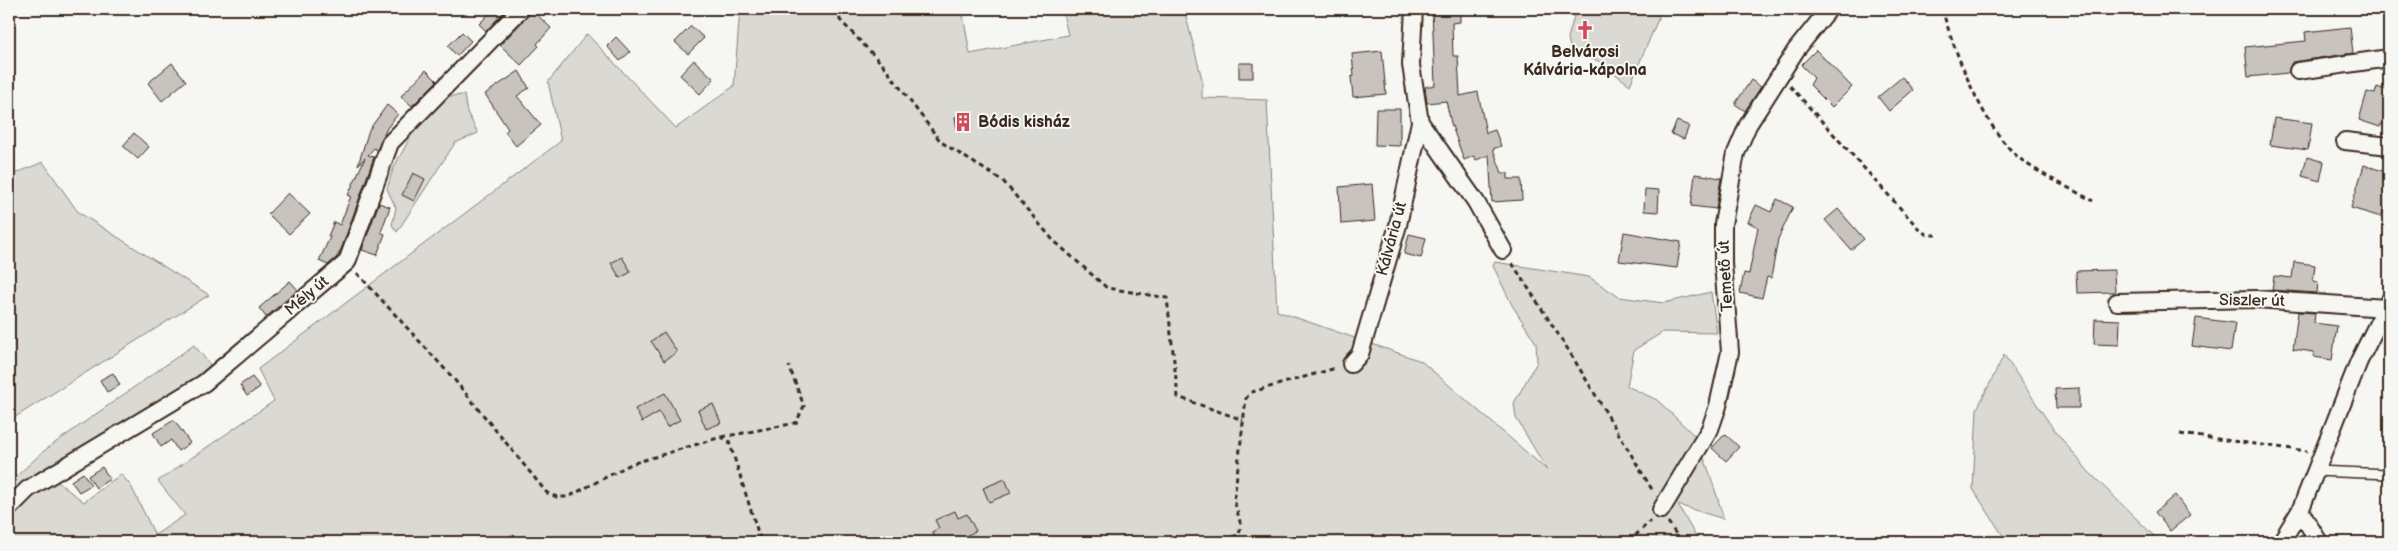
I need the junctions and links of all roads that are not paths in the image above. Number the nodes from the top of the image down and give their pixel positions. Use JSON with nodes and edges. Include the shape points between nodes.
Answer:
{"nodes":[{"id":1,"x":521,"y":9,"type":"edge"},
{"id":2,"x":1414,"y":9,"type":"edge"},
{"id":3,"x":1829,"y":9,"type":"edge"},
{"id":4,"x":2389,"y":58,"type":"edge"},
{"id":5,"x":2298,"y":71,"type":"dead end"},
{"id":6,"x":1420,"y":122,"type":"junction"},
{"id":7,"x":2345,"y":141,"type":"dead end"},
{"id":8,"x":2389,"y":146,"type":"edge"},
{"id":9,"x":1503,"y":250,"type":"road end"},
{"id":10,"x":2117,"y":302,"type":"dead end"},
{"id":11,"x":2388,"y":305,"type":"edge"},
{"id":12,"x":1356,"y":359,"type":"road end"},
{"id":13,"x":2314,"y":471,"type":"junction"},
{"id":14,"x":2389,"y":474,"type":"edge"},
{"id":15,"x":9,"y":508,"type":"edge"},
{"id":16,"x":1661,"y":510,"type":"road end"},
{"id":17,"x":2300,"y":511,"type":"junction"},
{"id":18,"x":2281,"y":542,"type":"edge"},
{"id":19,"x":2319,"y":542,"type":"edge"}],
"edges":[{"from":1,"to":15,"type":"street","name":"Mély út","via":[[390,144],[347,262],[204,383],[28,489]]},
{"from":2,"to":6,"type":"street","name":"Kálvária út","via":[[1411,65]]},
{"from":3,"to":16,"type":"street","name":"Temető út","via":[[1796,50],[1748,125],[1736,153],[1723,224],[1730,352],[1718,406],[1701,444]]},
{"from":4,"to":5,"type":"street"},
{"from":6,"to":9,"type":"street","name":"Kálvária út","via":[[1476,202]]},
{"from":6,"to":12,"type":"street","name":"Kálvária út","via":[[1398,225]]},
{"from":7,"to":8,"type":"street"},
{"from":10,"to":11,"type":"street","name":"Siszler út","via":[[2256,299]]},
{"from":11,"to":13,"type":"street","name":"Siszler út","via":[[2359,361]]},
{"from":13,"to":14,"type":"lane"},
{"from":13,"to":17,"type":"street","name":"Siszler út"},
{"from":17,"to":18,"type":"street","name":"Siszler út"},
{"from":17,"to":19,"type":"street"}]}
